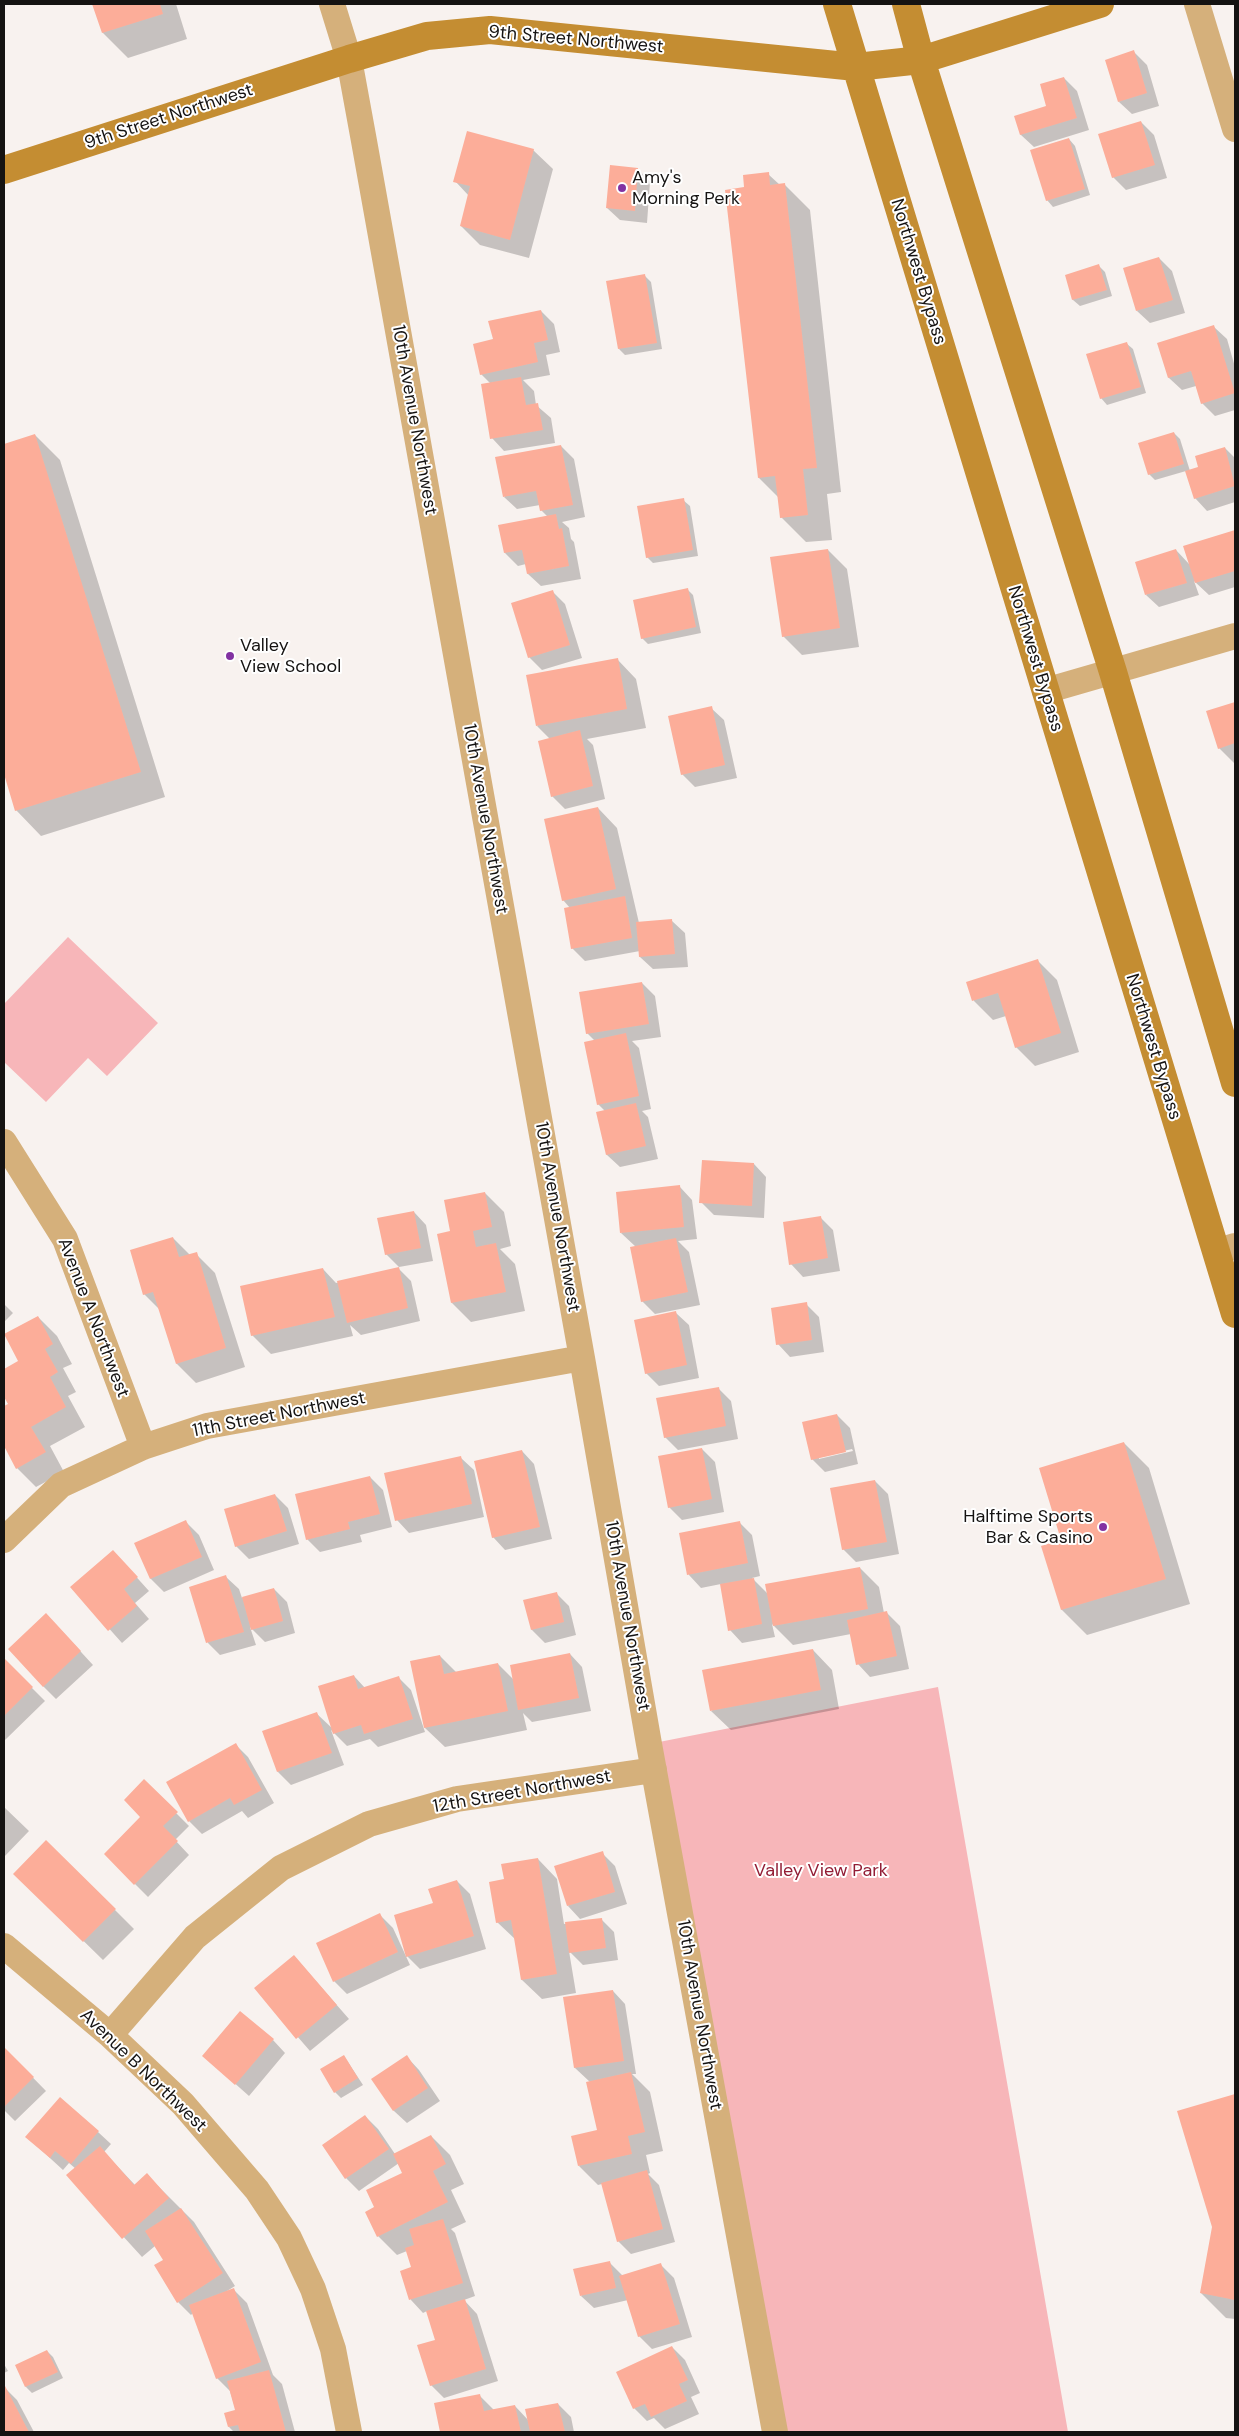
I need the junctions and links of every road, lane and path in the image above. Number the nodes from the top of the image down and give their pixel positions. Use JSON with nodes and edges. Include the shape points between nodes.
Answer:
{"nodes":[{"id":1,"x":332,"y":4,"type":"edge"},
{"id":2,"x":837,"y":4,"type":"edge"},
{"id":3,"x":906,"y":4,"type":"edge"},
{"id":4,"x":1100,"y":4,"type":"edge"},
{"id":5,"x":1196,"y":4,"type":"edge"},
{"id":6,"x":349,"y":59,"type":"junction"},
{"id":7,"x":921,"y":60,"type":"junction"},
{"id":8,"x":856,"y":67,"type":"junction"},
{"id":9,"x":1235,"y":129,"type":"edge"},
{"id":10,"x":4,"y":170,"type":"edge"},
{"id":11,"x":1235,"y":636,"type":"edge"},
{"id":12,"x":1113,"y":672,"type":"junction"},
{"id":13,"x":1045,"y":691,"type":"junction"},
{"id":14,"x":1235,"y":1083,"type":"edge"},
{"id":15,"x":4,"y":1142,"type":"edge"},
{"id":16,"x":1226,"y":1249,"type":"edge"},
{"id":17,"x":1235,"y":1314,"type":"edge"},
{"id":18,"x":582,"y":1358,"type":"junction"},
{"id":19,"x":143,"y":1447,"type":"junction"},
{"id":20,"x":4,"y":1540,"type":"edge"},
{"id":21,"x":654,"y":1770,"type":"junction"},
{"id":22,"x":4,"y":1946,"type":"edge"},
{"id":23,"x":110,"y":2035,"type":"junction"},
{"id":24,"x":349,"y":2432,"type":"edge"},
{"id":25,"x":775,"y":2432,"type":"edge"}],
"edges":[{"from":1,"to":6,"type":"street","name":"10th Avenue Northwest"},
{"from":2,"to":8,"type":"main road","name":"Northwest Bypass"},
{"from":3,"to":7,"type":"main road"},
{"from":4,"to":7,"type":"main road","name":"9th Street Northwest"},
{"from":5,"to":9,"type":"street"},
{"from":6,"to":8,"type":"main road","name":"9th Street Northwest","via":[[427,36],[490,30]]},
{"from":6,"to":10,"type":"main road","name":"9th Street Northwest"},
{"from":6,"to":18,"type":"street","name":"10th Avenue Northwest"},
{"from":7,"to":8,"type":"main road","name":"9th Street Northwest"},
{"from":7,"to":12,"type":"main road"},
{"from":8,"to":13,"type":"main road","name":"Northwest Bypass"},
{"from":11,"to":12,"type":"street"},
{"from":12,"to":13,"type":"street"},
{"from":12,"to":14,"type":"main road"},
{"from":13,"to":16,"type":"main road","name":"Northwest Bypass"},
{"from":15,"to":19,"type":"street","name":"Avenue A Northwest","via":[[65,1239]]},
{"from":16,"to":17,"type":"main road","name":"Northwest Bypass"},
{"from":18,"to":19,"type":"street","name":"11th Street Northwest","via":[[208,1426]]},
{"from":18,"to":21,"type":"street","name":"10th Avenue Northwest"},
{"from":19,"to":20,"type":"street","name":"11th Street Northwest","via":[[61,1485]]},
{"from":21,"to":23,"type":"street","name":"12th Street Northwest","via":[[457,1799],[370,1824],[282,1868],[196,1937]]},
{"from":21,"to":25,"type":"street","name":"10th Avenue Northwest"},
{"from":22,"to":23,"type":"street","name":"Avenue B Northwest"},
{"from":23,"to":24,"type":"street","name":"Avenue B Northwest","via":[[183,2104],[257,2190],[289,2238],[313,2289],[333,2349]]}]}
